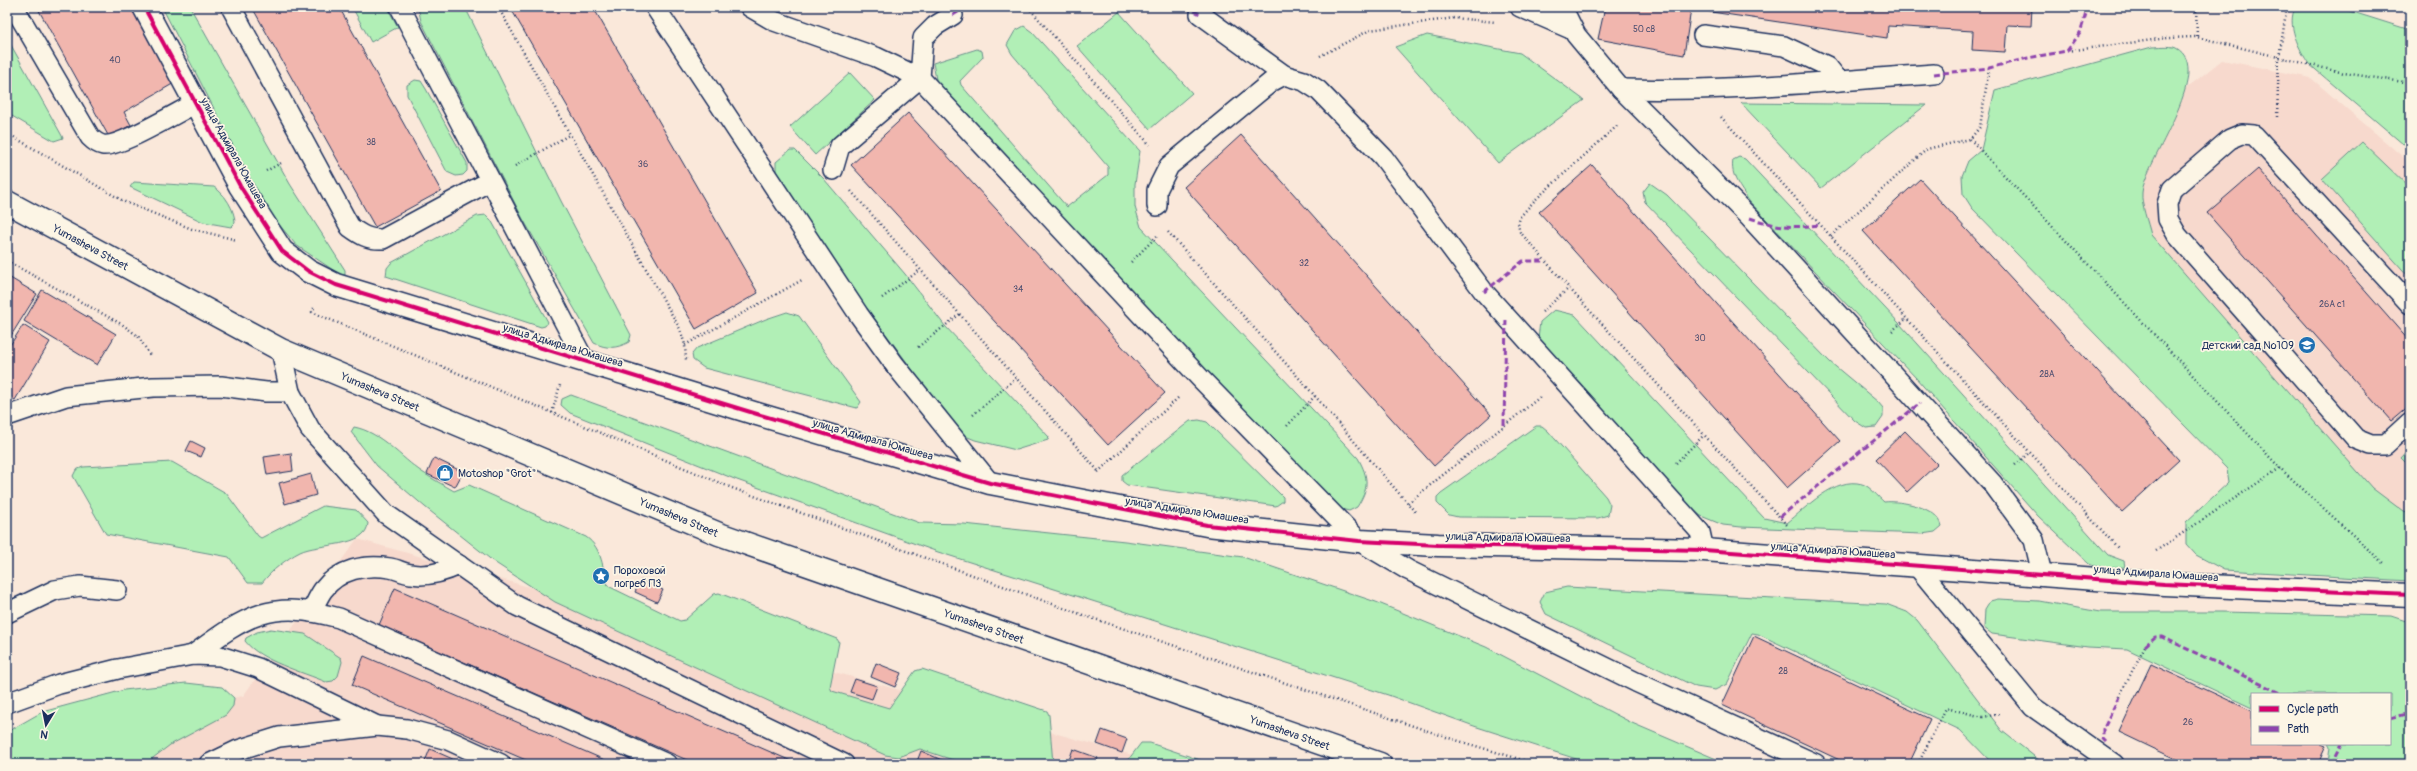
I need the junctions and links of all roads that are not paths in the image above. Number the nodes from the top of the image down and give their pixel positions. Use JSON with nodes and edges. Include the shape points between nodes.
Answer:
{"nodes":[{"id":1,"x":14,"y":7,"type":"edge"},
{"id":2,"x":144,"y":7,"type":"edge"},
{"id":3,"x":231,"y":7,"type":"edge"},
{"id":4,"x":400,"y":7,"type":"edge"},
{"id":5,"x":655,"y":7,"type":"edge"},
{"id":6,"x":750,"y":7,"type":"edge"},
{"id":7,"x":1520,"y":7,"type":"edge"},
{"id":8,"x":1562,"y":7,"type":"edge"},
{"id":9,"x":1200,"y":14,"type":"dead end"},
{"id":10,"x":953,"y":15,"type":"dead end"},
{"id":11,"x":1573,"y":30,"type":"junction"},
{"id":12,"x":1703,"y":34,"type":"dead end"},
{"id":13,"x":1934,"y":74,"type":"dead end"},
{"id":14,"x":1284,"y":75,"type":"junction"},
{"id":15,"x":920,"y":78,"type":"junction"},
{"id":16,"x":1839,"y":81,"type":"junction"},
{"id":17,"x":1621,"y":89,"type":"junction"},
{"id":18,"x":196,"y":103,"type":"junction"},
{"id":19,"x":833,"y":170,"type":"road end"},
{"id":20,"x":490,"y":181,"type":"junction"},
{"id":21,"x":7,"y":202,"type":"edge"},
{"id":22,"x":1157,"y":206,"type":"road end"},
{"id":23,"x":2410,"y":304,"type":"edge"},
{"id":24,"x":281,"y":350,"type":"junction"},
{"id":25,"x":584,"y":360,"type":"junction"},
{"id":26,"x":290,"y":392,"type":"junction"},
{"id":27,"x":7,"y":416,"type":"edge"},
{"id":28,"x":2410,"y":422,"type":"edge"},
{"id":29,"x":990,"y":483,"type":"junction"},
{"id":30,"x":1359,"y":541,"type":"junction"},
{"id":31,"x":1704,"y":550,"type":"junction"},
{"id":32,"x":459,"y":565,"type":"junction"},
{"id":33,"x":1916,"y":565,"type":"junction"},
{"id":34,"x":2042,"y":574,"type":"junction"},
{"id":35,"x":117,"y":590,"type":"dead end"},
{"id":36,"x":2410,"y":595,"type":"edge"},
{"id":37,"x":311,"y":612,"type":"junction"},
{"id":38,"x":7,"y":613,"type":"edge"},
{"id":39,"x":193,"y":655,"type":"junction"},
{"id":40,"x":7,"y":703,"type":"edge"},
{"id":41,"x":377,"y":726,"type":"junction"},
{"id":42,"x":209,"y":764,"type":"edge"},
{"id":43,"x":501,"y":764,"type":"edge"},
{"id":44,"x":667,"y":764,"type":"edge"},
{"id":45,"x":844,"y":764,"type":"edge"},
{"id":46,"x":1380,"y":764,"type":"edge"},
{"id":47,"x":1816,"y":764,"type":"edge"},
{"id":48,"x":2114,"y":764,"type":"edge"}],
"edges":[{"from":1,"to":18,"type":"lane","via":[[90,137],[97,143],[104,145],[126,139]]},
{"from":2,"to":18,"type":"street","name":"улица Адмирала Юмашева"},
{"from":3,"to":20,"type":"lane","via":[[350,227],[361,236],[373,240],[383,239]]},
{"from":4,"to":20,"type":"lane"},
{"from":5,"to":29,"type":"lane","via":[[859,314],[895,365]]},
{"from":6,"to":15,"type":"lane","via":[[774,21],[876,57]]},
{"from":7,"to":11,"type":"lane"},
{"from":8,"to":11,"type":"lane"},
{"from":9,"to":14,"type":"lane"},
{"from":10,"to":15,"type":"lane","via":[[935,26],[923,38]]},
{"from":11,"to":17,"type":"lane"},
{"from":12,"to":16,"type":"lane","via":[[1784,46],[1827,66]]},
{"from":13,"to":16,"type":"lane"},
{"from":14,"to":22,"type":"lane","via":[[1271,82],[1169,166],[1157,190]]},
{"from":14,"to":31,"type":"lane","via":[[1304,81],[1318,90],[1383,157],[1484,292],[1700,532]]},
{"from":15,"to":19,"type":"lane","via":[[840,146]]},
{"from":15,"to":30,"type":"lane","via":[[1200,378]]},
{"from":16,"to":17,"type":"lane","via":[[1757,88]]},
{"from":17,"to":34,"type":"lane","via":[[1750,218],[1993,484],[2034,540]]},
{"from":18,"to":25,"type":"street","name":"улица Адмирала Юмашева","via":[[240,186],[282,251],[308,271],[336,285]]},
{"from":20,"to":25,"type":"lane"},
{"from":21,"to":24,"type":"street","name":"Yumasheva Street"},
{"from":23,"to":28,"type":"lane","via":[[2254,135],[2242,134],[2230,139],[2172,189],[2167,204],[2168,219],[2177,235],[2356,439],[2370,445],[2386,445]]},
{"from":24,"to":26,"type":"lane"},
{"from":24,"to":46,"type":"street","name":"Yumasheva Street","via":[[719,534]]},
{"from":25,"to":29,"type":"street","name":"улица Адмирала Юмашева"},
{"from":26,"to":27,"type":"lane","via":[[266,392],[221,386],[153,387],[66,396]]},
{"from":26,"to":32,"type":"lane","via":[[310,429],[386,514]]},
{"from":29,"to":30,"type":"street","name":"улица Адмирала Юмашева","via":[[1207,525]]},
{"from":30,"to":31,"type":"street","name":"улица Адмирала Юмашева"},
{"from":30,"to":47,"type":"lane","via":[[1408,570],[1636,682]]},
{"from":31,"to":33,"type":"street","name":"улица Адмирала Юмашева"},
{"from":32,"to":37,"type":"lane","via":[[447,571],[425,574],[410,574],[378,567],[358,568],[344,573],[323,590]]},
{"from":32,"to":45,"type":"lane","via":[[517,606]]},
{"from":33,"to":34,"type":"street","name":"улица Адмирала Юмашева"},
{"from":33,"to":48,"type":"lane","via":[[2024,697],[2048,718]]},
{"from":34,"to":36,"type":"street","name":"улица Адмирала Юмашева","via":[[2164,584]]},
{"from":35,"to":38,"type":"lane","via":[[80,586],[55,590]]},
{"from":37,"to":39,"type":"lane","via":[[283,609],[261,613],[228,629]]},
{"from":37,"to":44,"type":"lane","via":[[339,618]]},
{"from":39,"to":40,"type":"lane","via":[[118,669],[59,684]]},
{"from":39,"to":41,"type":"lane","via":[[220,656],[258,668]]},
{"from":41,"to":42,"type":"lane","via":[[279,737],[238,750]]},
{"from":41,"to":43,"type":"lane","via":[[407,729],[448,740]]}]}
